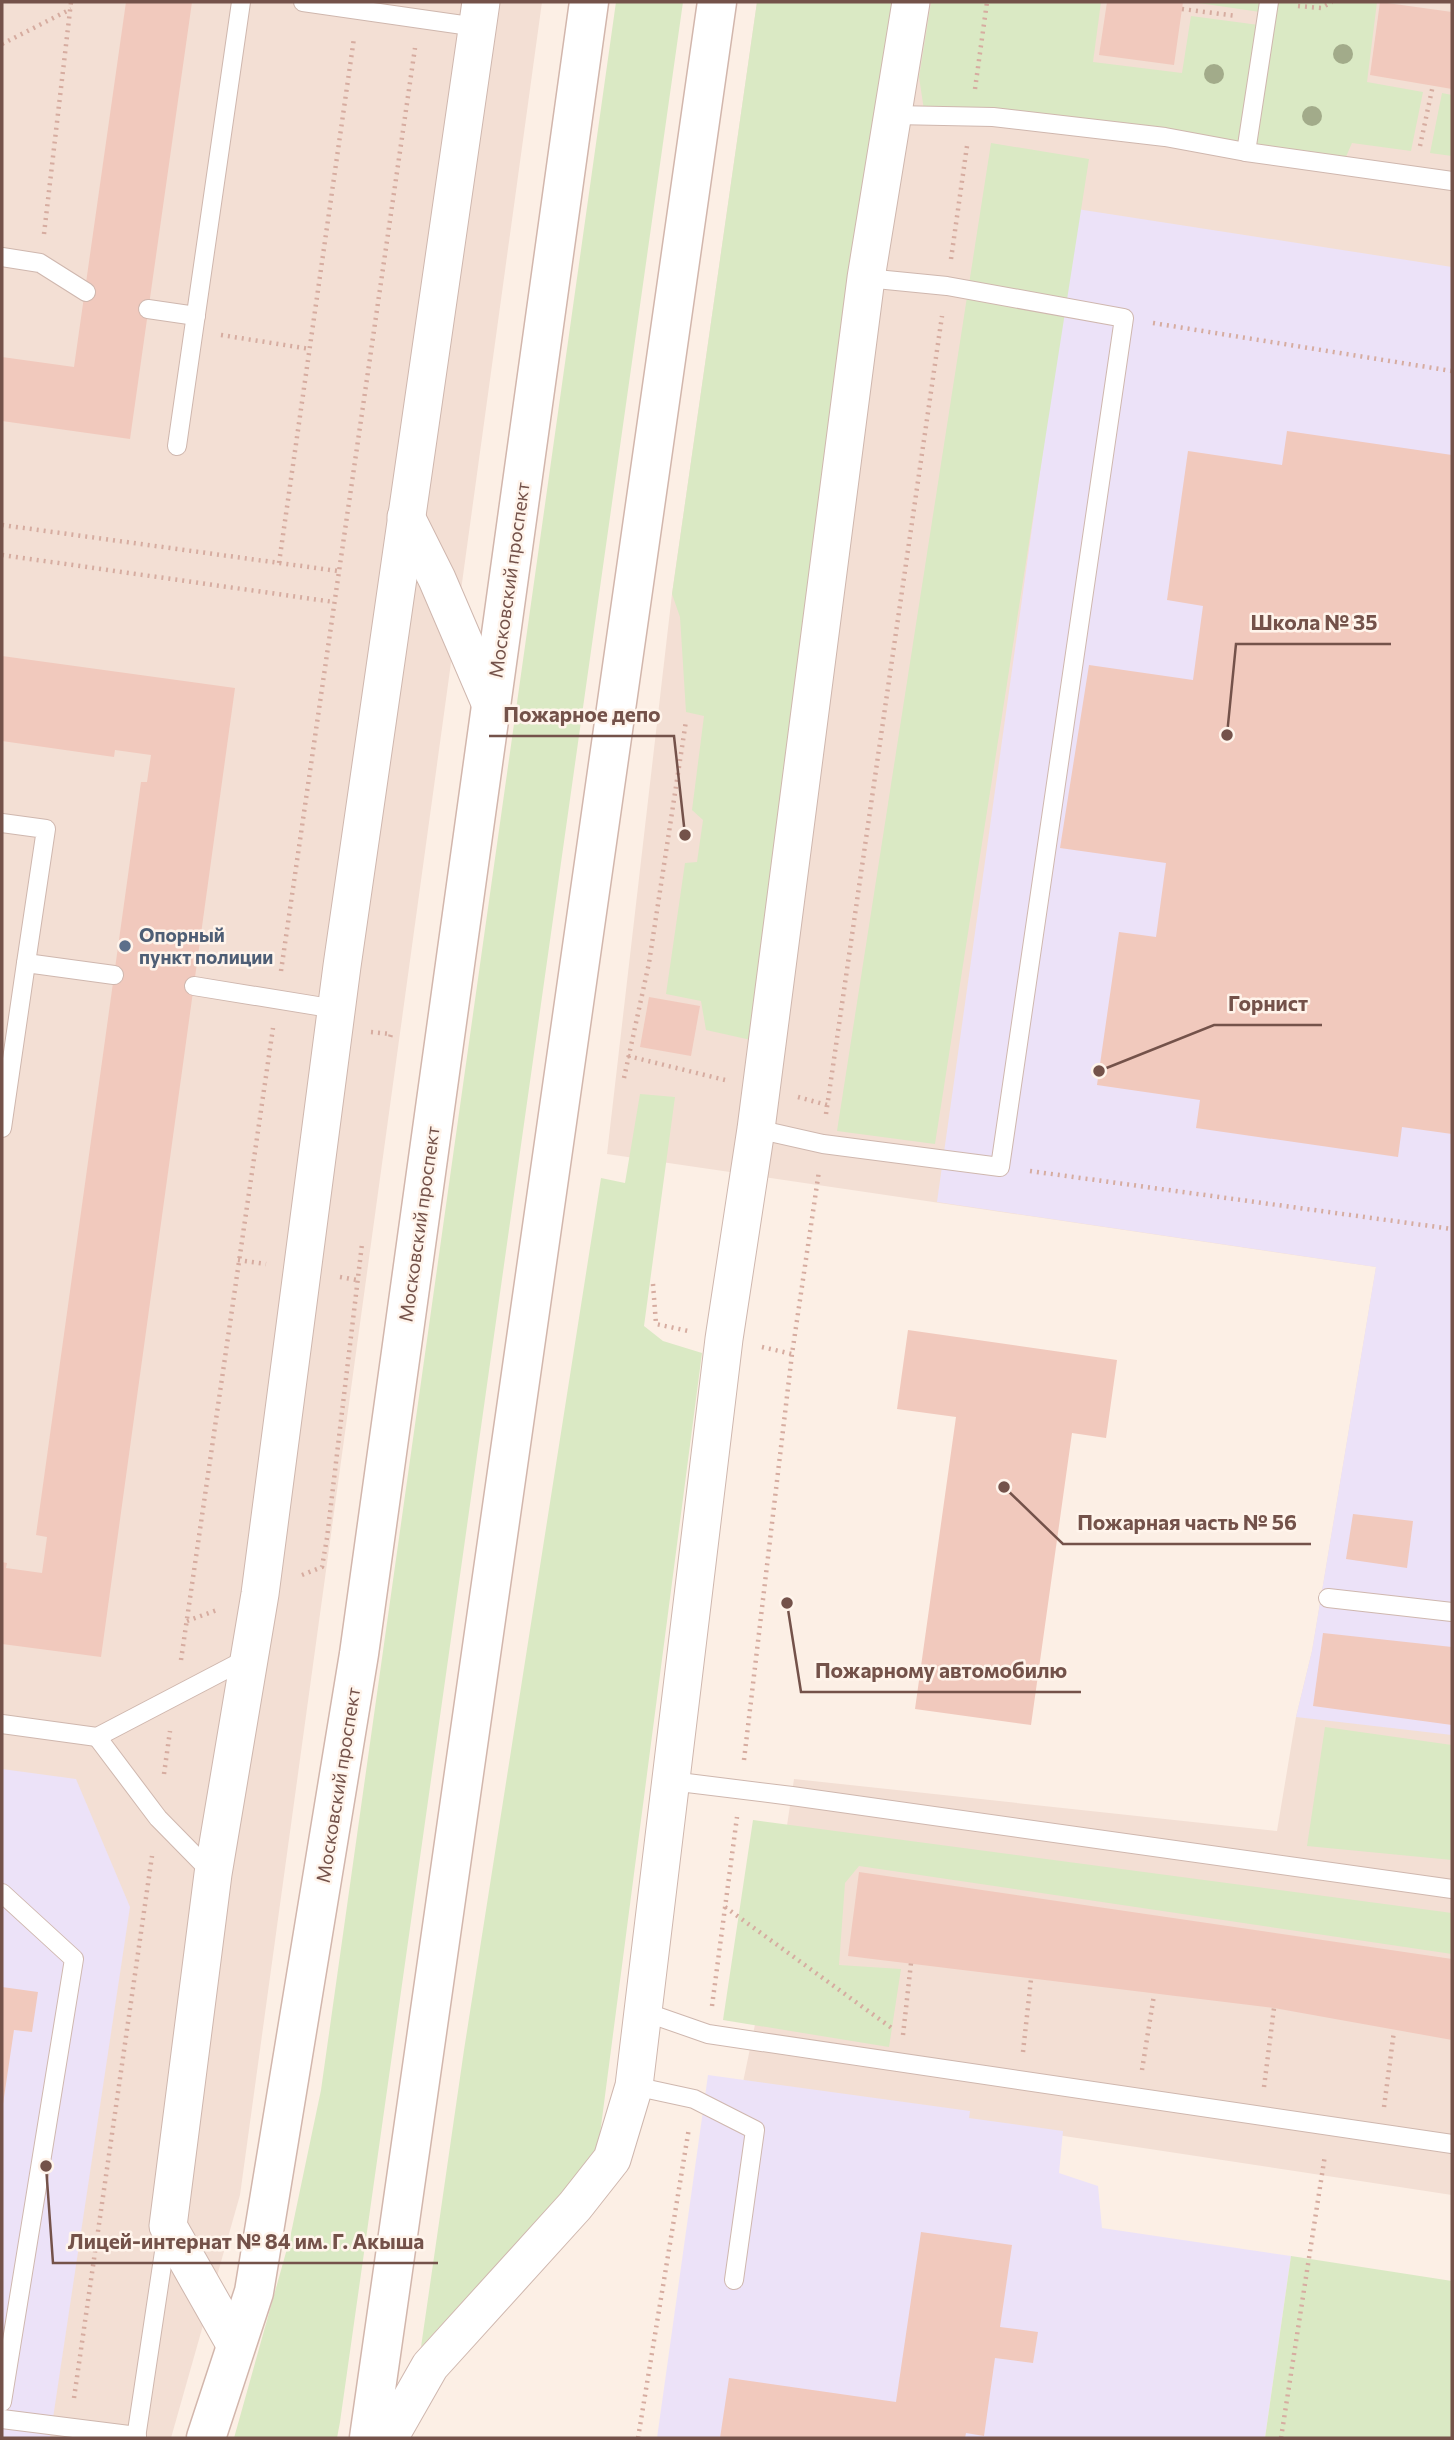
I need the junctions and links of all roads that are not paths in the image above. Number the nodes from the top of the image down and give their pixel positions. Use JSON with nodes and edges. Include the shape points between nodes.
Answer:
{"nodes":[{"id":1,"x":241,"y":2,"type":"edge"},
{"id":2,"x":303,"y":2,"type":"edge"},
{"id":3,"x":589,"y":2,"type":"edge"},
{"id":4,"x":717,"y":2,"type":"edge"},
{"id":5,"x":911,"y":2,"type":"edge"},
{"id":6,"x":1268,"y":11,"type":"edge"},
{"id":7,"x":479,"y":14,"type":"edge"},
{"id":8,"x":894,"y":115,"type":"junction"},
{"id":9,"x":1246,"y":152,"type":"junction"},
{"id":10,"x":1452,"y":181,"type":"edge"},
{"id":11,"x":2,"y":257,"type":"edge"},
{"id":12,"x":866,"y":278,"type":"junction"},
{"id":13,"x":86,"y":292,"type":"dead end"},
{"id":14,"x":148,"y":309,"type":"dead end"},
{"id":15,"x":195,"y":323,"type":"junction"},
{"id":16,"x":177,"y":446,"type":"dead end"},
{"id":17,"x":406,"y":517,"type":"junction"},
{"id":18,"x":491,"y":705,"type":"junction"},
{"id":19,"x":2,"y":823,"type":"edge"},
{"id":20,"x":26,"y":963,"type":"junction"},
{"id":21,"x":114,"y":975,"type":"dead end"},
{"id":22,"x":194,"y":986,"type":"dead end"},
{"id":23,"x":336,"y":1009,"type":"junction"},
{"id":24,"x":2,"y":1128,"type":"edge"},
{"id":25,"x":756,"y":1129,"type":"junction"},
{"id":26,"x":1328,"y":1598,"type":"dead end"},
{"id":27,"x":1452,"y":1612,"type":"edge"},
{"id":28,"x":251,"y":1656,"type":"junction"},
{"id":29,"x":2,"y":1724,"type":"edge"},
{"id":30,"x":97,"y":1737,"type":"junction"},
{"id":31,"x":671,"y":1782,"type":"junction"},
{"id":32,"x":213,"y":1874,"type":"junction"},
{"id":33,"x":1452,"y":1889,"type":"edge"},
{"id":34,"x":2,"y":1894,"type":"edge"},
{"id":35,"x":642,"y":2011,"type":"junction"},
{"id":36,"x":634,"y":2086,"type":"junction"},
{"id":37,"x":1452,"y":2144,"type":"edge"},
{"id":38,"x":168,"y":2225,"type":"junction"},
{"id":39,"x":734,"y":2280,"type":"dead end"},
{"id":40,"x":236,"y":2346,"type":"junction"},
{"id":41,"x":2,"y":2402,"type":"edge"},
{"id":42,"x":2,"y":2419,"type":"edge"},
{"id":43,"x":136,"y":2437,"type":"edge"},
{"id":44,"x":206,"y":2438,"type":"edge"},
{"id":45,"x":369,"y":2438,"type":"edge"},
{"id":46,"x":389,"y":2438,"type":"edge"}],
"edges":[{"from":1,"to":15,"type":"lane"},
{"from":2,"to":7,"type":"lane","via":[[419,18]]},
{"from":3,"to":18,"type":"main road","name":"Московский проспект"},
{"from":4,"to":45,"type":"main road"},
{"from":5,"to":8,"type":"street"},
{"from":6,"to":9,"type":"lane"},
{"from":7,"to":17,"type":"street"},
{"from":8,"to":9,"type":"lane","via":[[972,116],[1165,137]]},
{"from":8,"to":12,"type":"street"},
{"from":9,"to":10,"type":"lane"},
{"from":11,"to":13,"type":"lane","via":[[40,263]]},
{"from":12,"to":25,"type":"street"},
{"from":12,"to":25,"type":"lane","via":[[947,286],[1124,318],[1000,1167],[823,1144]]},
{"from":14,"to":15,"type":"lane"},
{"from":15,"to":16,"type":"lane"},
{"from":17,"to":18,"type":"street"},
{"from":17,"to":23,"type":"street"},
{"from":18,"to":40,"type":"main road","name":"Московский проспект","via":[[359,1654],[254,2292]]},
{"from":19,"to":20,"type":"lane","via":[[46,830]]},
{"from":20,"to":21,"type":"lane"},
{"from":20,"to":24,"type":"lane"},
{"from":22,"to":23,"type":"lane"},
{"from":23,"to":28,"type":"street"},
{"from":25,"to":31,"type":"street","via":[[724,1339]]},
{"from":26,"to":27,"type":"lane"},
{"from":28,"to":30,"type":"lane"},
{"from":28,"to":32,"type":"street"},
{"from":29,"to":30,"type":"lane"},
{"from":30,"to":32,"type":"lane","via":[[158,1818]]},
{"from":31,"to":33,"type":"lane"},
{"from":31,"to":35,"type":"street"},
{"from":32,"to":38,"type":"street"},
{"from":34,"to":41,"type":"lane","via":[[74,1959]]},
{"from":35,"to":36,"type":"street"},
{"from":35,"to":37,"type":"lane","via":[[708,2034]]},
{"from":36,"to":39,"type":"lane","via":[[694,2099],[755,2130]]},
{"from":36,"to":46,"type":"street","via":[[612,2159],[430,2366]]},
{"from":38,"to":40,"type":"street"},
{"from":38,"to":43,"type":"lane"},
{"from":40,"to":44,"type":"main road","name":"Московский проспект"},
{"from":42,"to":43,"type":"lane"}]}
